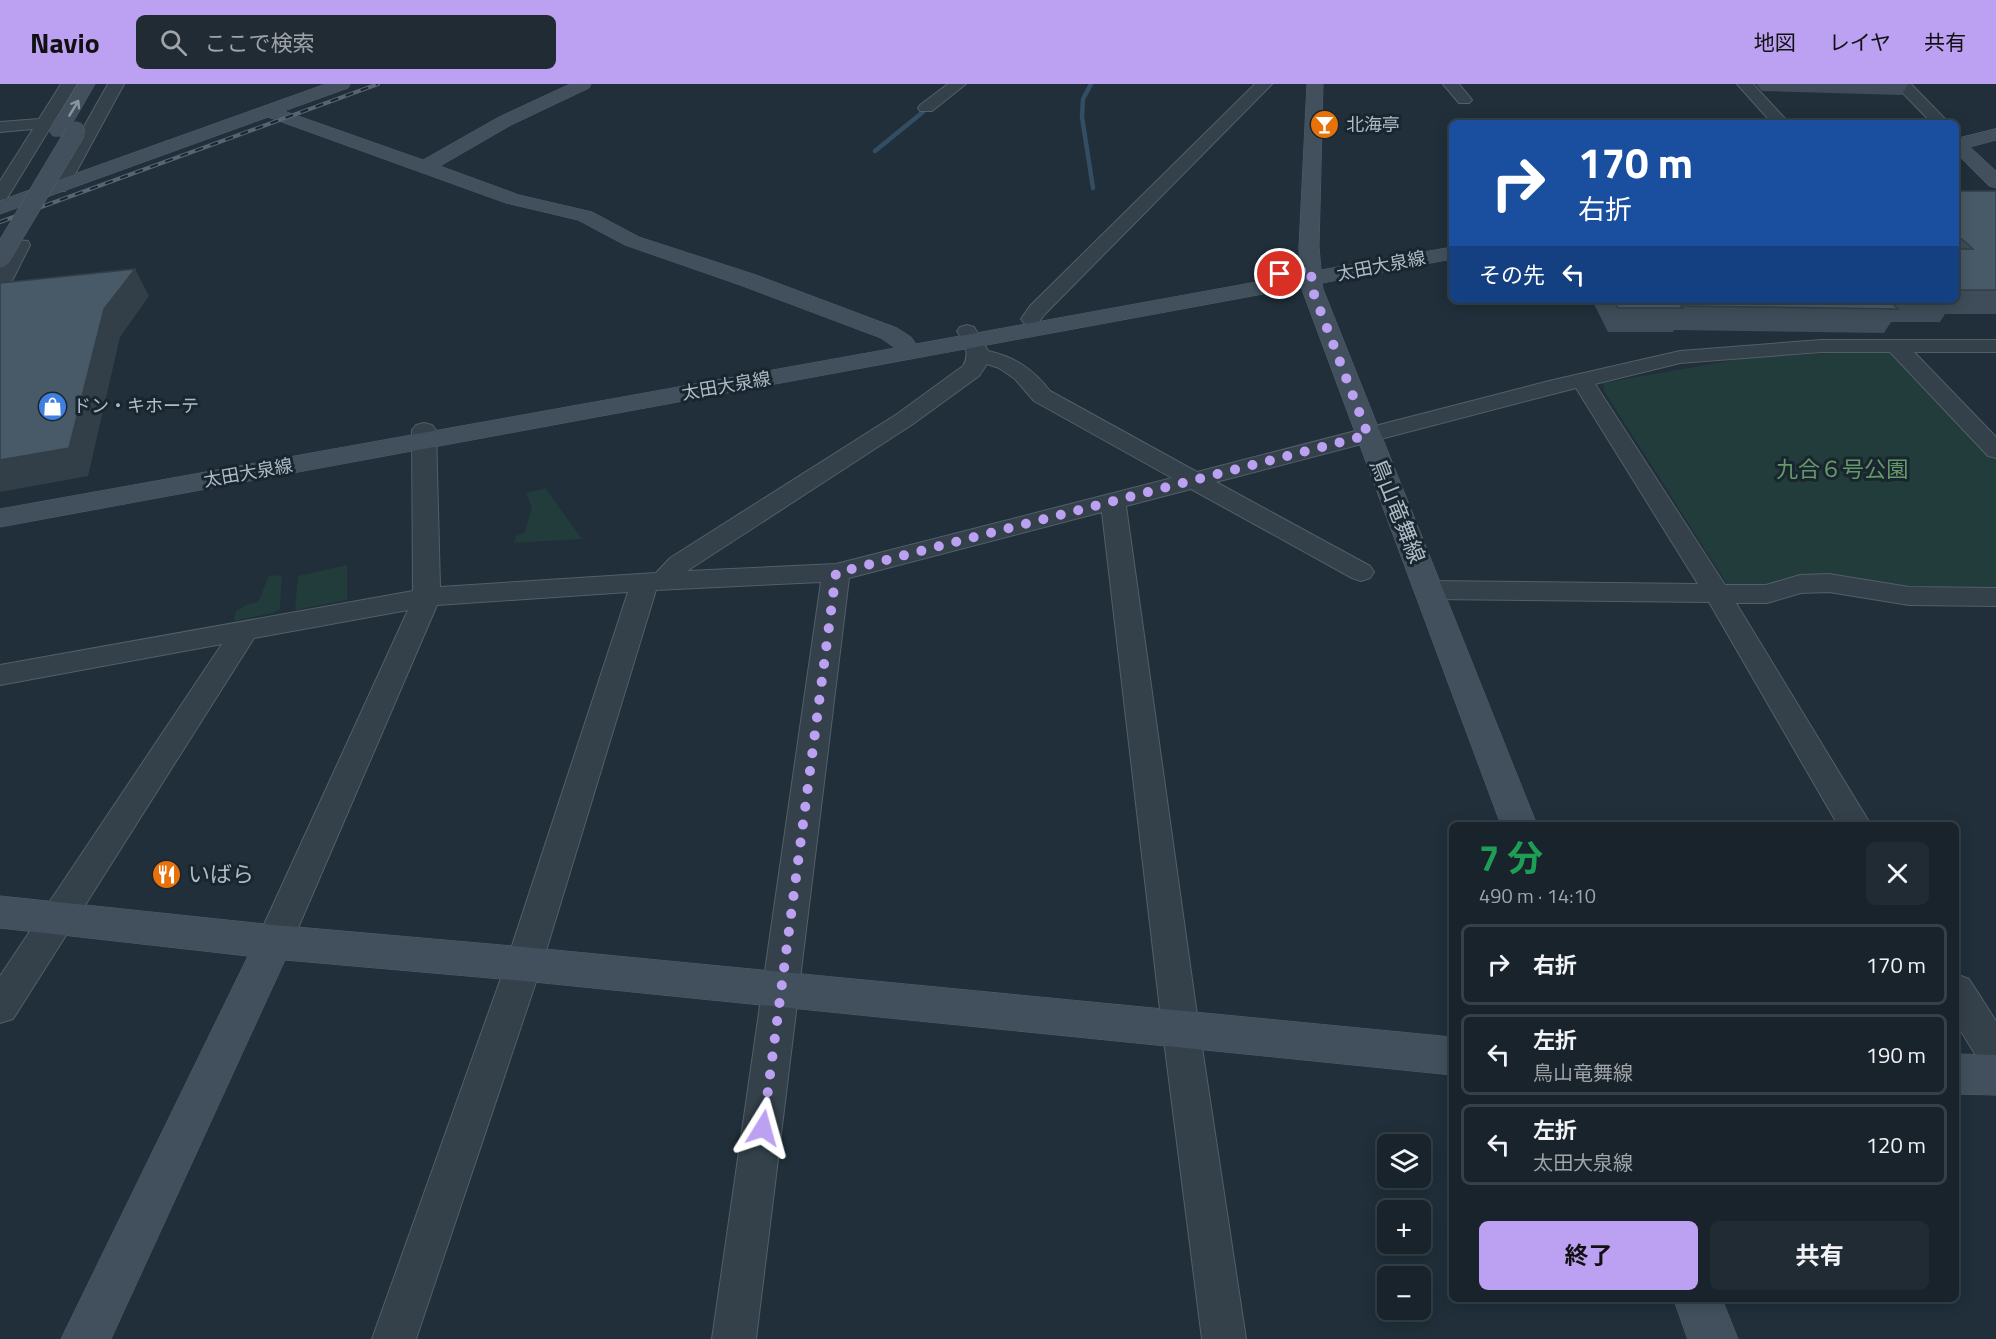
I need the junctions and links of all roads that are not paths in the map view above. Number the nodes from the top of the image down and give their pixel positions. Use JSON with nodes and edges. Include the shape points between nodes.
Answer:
{"nodes":[{"id":1,"x":69,"y":84,"type":"edge"},
{"id":2,"x":87,"y":84,"type":"edge"},
{"id":3,"x":104,"y":84,"type":"edge"},
{"id":4,"x":116,"y":84,"type":"edge"},
{"id":5,"x":342,"y":84,"type":"edge"},
{"id":6,"x":583,"y":84,"type":"edge"},
{"id":7,"x":958,"y":84,"type":"edge"},
{"id":8,"x":1264,"y":84,"type":"edge"},
{"id":9,"x":1316,"y":84,"type":"edge"},
{"id":10,"x":1451,"y":84,"type":"edge"},
{"id":11,"x":1745,"y":84,"type":"edge"},
{"id":12,"x":1902,"y":84,"type":"edge"},
{"id":13,"x":1464,"y":100,"type":"dead end"},
{"id":14,"x":926,"y":108,"type":"dead end"},
{"id":15,"x":268,"y":111,"type":"junction"},
{"id":16,"x":1778,"y":120,"type":"edge"},
{"id":17,"x":1938,"y":120,"type":"edge"},
{"id":18,"x":0,"y":127,"type":"edge"},
{"id":19,"x":60,"y":129,"type":"junction"},
{"id":20,"x":1996,"y":134,"type":"edge"},
{"id":21,"x":1996,"y":142,"type":"edge"},
{"id":22,"x":1959,"y":148,"type":"edge"},
{"id":23,"x":1959,"y":148,"type":"edge"},
{"id":24,"x":1959,"y":149,"type":"edge"},
{"id":25,"x":423,"y":168,"type":"junction"},
{"id":26,"x":1996,"y":182,"type":"edge"},
{"id":27,"x":59,"y":187,"type":"junction"},
{"id":28,"x":0,"y":195,"type":"edge"},
{"id":29,"x":0,"y":208,"type":"edge"},
{"id":30,"x":0,"y":226,"type":"edge"},
{"id":31,"x":0,"y":245,"type":"edge"},
{"id":32,"x":1449,"y":245,"type":"edge"},
{"id":33,"x":1449,"y":253,"type":"edge"},
{"id":34,"x":0,"y":258,"type":"edge"},
{"id":35,"x":1311,"y":274,"type":"junction"},
{"id":36,"x":0,"y":285,"type":"edge"},
{"id":37,"x":1031,"y":319,"type":"junction"},
{"id":38,"x":973,"y":343,"type":"junction"},
{"id":39,"x":1895,"y":345,"type":"junction"},
{"id":40,"x":1996,"y":346,"type":"edge"},
{"id":41,"x":906,"y":347,"type":"junction"},
{"id":42,"x":1582,"y":380,"type":"junction"},
{"id":43,"x":1368,"y":435,"type":"junction"},
{"id":44,"x":424,"y":436,"type":"junction"},
{"id":45,"x":1996,"y":451,"type":"edge"},
{"id":46,"x":1193,"y":481,"type":"junction"},
{"id":47,"x":1113,"y":502,"type":"junction"},
{"id":48,"x":0,"y":506,"type":"edge"},
{"id":49,"x":0,"y":518,"type":"edge"},
{"id":50,"x":1361,"y":572,"type":"dead end"},
{"id":51,"x":836,"y":573,"type":"junction"},
{"id":52,"x":654,"y":582,"type":"junction"},
{"id":53,"x":1430,"y":590,"type":"junction"},
{"id":54,"x":1717,"y":593,"type":"junction"},
{"id":55,"x":427,"y":597,"type":"junction"},
{"id":56,"x":1996,"y":597,"type":"edge"},
{"id":57,"x":246,"y":629,"type":"junction"},
{"id":58,"x":0,"y":675,"type":"edge"},
{"id":59,"x":1518,"y":822,"type":"edge"},
{"id":60,"x":1853,"y":822,"type":"edge"},
{"id":61,"x":0,"y":912,"type":"edge"},
{"id":62,"x":59,"y":919,"type":"junction"},
{"id":63,"x":274,"y":942,"type":"junction"},
{"id":64,"x":524,"y":964,"type":"junction"},
{"id":65,"x":781,"y":991,"type":"junction"},
{"id":66,"x":1959,"y":995,"type":"edge"},
{"id":67,"x":0,"y":1007,"type":"edge"},
{"id":68,"x":1181,"y":1030,"type":"junction"},
{"id":69,"x":1996,"y":1055,"type":"edge"},
{"id":70,"x":1449,"y":1056,"type":"edge"},
{"id":71,"x":1959,"y":1074,"type":"edge"},
{"id":72,"x":1996,"y":1075,"type":"edge"},
{"id":73,"x":1699,"y":1302,"type":"edge"},
{"id":74,"x":86,"y":1339,"type":"edge"},
{"id":75,"x":394,"y":1339,"type":"edge"},
{"id":76,"x":734,"y":1339,"type":"edge"},
{"id":77,"x":1224,"y":1339,"type":"edge"},
{"id":78,"x":1713,"y":1339,"type":"edge"}],
"edges":[{"from":1,"to":19,"type":"street"},
{"from":19,"to":2,"type":"street","one_way":true},
{"from":3,"to":19,"type":"street"},
{"from":4,"to":27,"type":"street"},
{"from":5,"to":15,"type":"street"},
{"from":6,"to":25,"type":"street","via":[[505,121]]},
{"from":7,"to":14,"type":"street"},
{"from":8,"to":37,"type":"street","via":[[1117,218]]},
{"from":9,"to":35,"type":"street","name":"鳥山竜舞線"},
{"from":10,"to":13,"type":"street"},
{"from":11,"to":16,"type":"street"},
{"from":12,"to":17,"type":"street"},
{"from":15,"to":25,"type":"street"},
{"from":15,"to":27,"type":"street"},
{"from":18,"to":19,"type":"street"},
{"from":19,"to":28,"type":"street"},
{"from":19,"to":30,"type":"street"},
{"from":19,"to":34,"type":"street","bridge":true},
{"from":20,"to":22,"type":"street"},
{"from":21,"to":23,"type":"street"},
{"from":24,"to":26,"type":"street"},
{"from":25,"to":41,"type":"street","via":[[513,199],[567,226],[632,241],[748,280],[879,329]]},
{"from":27,"to":29,"type":"street"},
{"from":31,"to":36,"type":"street","via":[[21,246]]},
{"from":32,"to":35,"type":"street","name":"太田大泉線"},
{"from":33,"to":35,"type":"street","name":"太田大泉線"},
{"from":35,"to":37,"type":"street","name":"太田大泉線"},
{"from":35,"to":38,"type":"street","name":"太田大泉線"},
{"from":35,"to":43,"type":"street","name":"鳥山竜舞線","via":[[1312,289]]},
{"from":37,"to":38,"type":"street","name":"太田大泉線"},
{"from":38,"to":41,"type":"street","name":"太田大泉線"},
{"from":38,"to":46,"type":"street","via":[[1031,379],[1042,396]]},
{"from":38,"to":52,"type":"street","via":[[971,371],[939,396]]},
{"from":39,"to":40,"type":"street"},
{"from":39,"to":42,"type":"street","via":[[1821,346],[1680,357]]},
{"from":39,"to":45,"type":"street"},
{"from":41,"to":44,"type":"street","name":"太田大泉線"},
{"from":42,"to":43,"type":"street"},
{"from":42,"to":54,"type":"street"},
{"from":43,"to":46,"type":"street"},
{"from":43,"to":53,"type":"street","name":"鳥山竜舞線"},
{"from":44,"to":48,"type":"street","name":"太田大泉線"},
{"from":44,"to":49,"type":"street","name":"太田大泉線"},
{"from":44,"to":55,"type":"street"},
{"from":46,"to":47,"type":"street"},
{"from":46,"to":50,"type":"street"},
{"from":47,"to":51,"type":"street"},
{"from":47,"to":68,"type":"street"},
{"from":51,"to":52,"type":"street"},
{"from":51,"to":65,"type":"street"},
{"from":52,"to":55,"type":"street"},
{"from":52,"to":64,"type":"street"},
{"from":53,"to":54,"type":"street"},
{"from":53,"to":59,"type":"street","name":"鳥山竜舞線"},
{"from":54,"to":56,"type":"street","via":[[1767,594],[1800,584],[1829,583],[1909,596]]},
{"from":54,"to":60,"type":"street"},
{"from":55,"to":57,"type":"street"},
{"from":55,"to":63,"type":"street"},
{"from":57,"to":58,"type":"street"},
{"from":57,"to":62,"type":"street"},
{"from":61,"to":62,"type":"street"},
{"from":62,"to":63,"type":"street"},
{"from":62,"to":67,"type":"street"},
{"from":63,"to":64,"type":"street"},
{"from":63,"to":74,"type":"street"},
{"from":64,"to":65,"type":"street"},
{"from":64,"to":75,"type":"street"},
{"from":65,"to":68,"type":"street"},
{"from":65,"to":76,"type":"street"},
{"from":66,"to":69,"type":"street"},
{"from":68,"to":70,"type":"street"},
{"from":68,"to":77,"type":"street"},
{"from":71,"to":72,"type":"street"},
{"from":73,"to":78,"type":"street"}]}
